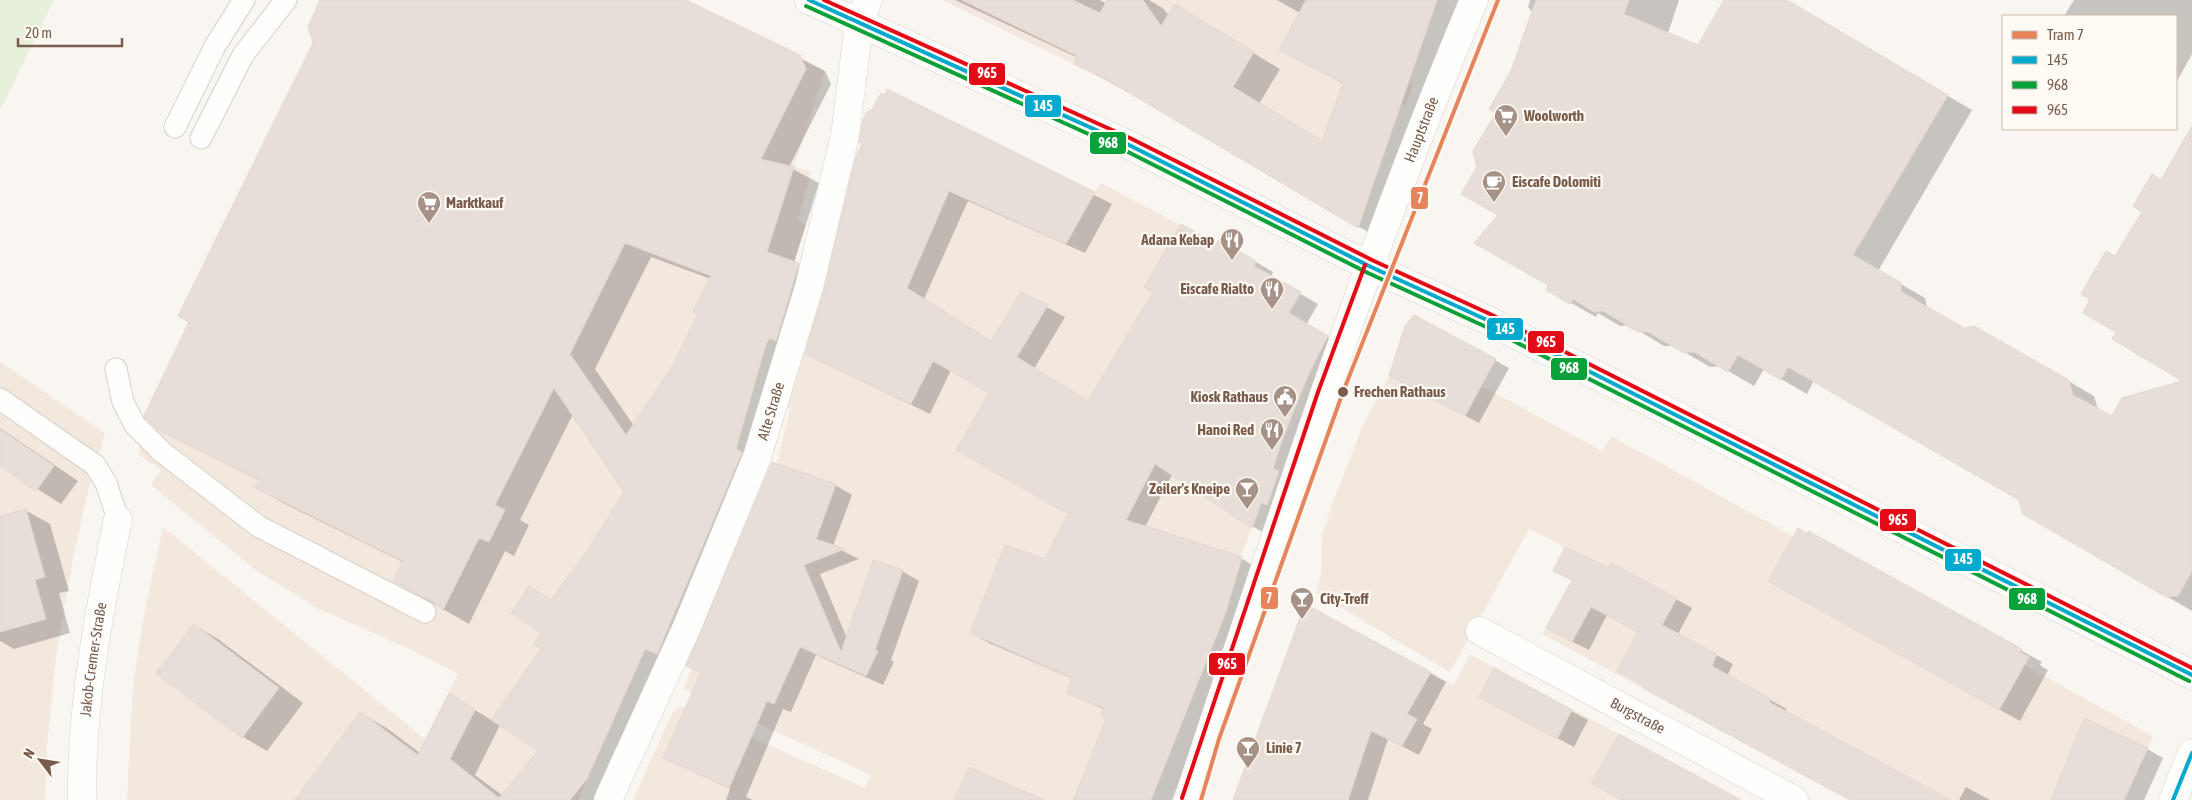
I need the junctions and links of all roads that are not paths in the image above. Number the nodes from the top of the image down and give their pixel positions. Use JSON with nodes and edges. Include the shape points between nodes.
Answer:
{"nodes":[{"id":1,"x":244,"y":0,"type":"edge"},
{"id":2,"x":286,"y":0,"type":"edge"},
{"id":3,"x":809,"y":0,"type":"edge"},
{"id":4,"x":1474,"y":0,"type":"edge"},
{"id":5,"x":863,"y":12,"type":"edge"},
{"id":6,"x":175,"y":126,"type":"dead end"},
{"id":7,"x":201,"y":138,"type":"dead end"},
{"id":8,"x":1370,"y":267,"type":"junction"},
{"id":9,"x":116,"y":370,"type":"dead end"},
{"id":10,"x":0,"y":399,"type":"edge"},
{"id":11,"x":118,"y":519,"type":"joint"},
{"id":12,"x":425,"y":612,"type":"dead end"},
{"id":13,"x":1480,"y":631,"type":"dead end"},
{"id":14,"x":2192,"y":674,"type":"edge"},
{"id":15,"x":2192,"y":753,"type":"edge"},
{"id":16,"x":82,"y":800,"type":"edge"},
{"id":17,"x":608,"y":800,"type":"edge"},
{"id":18,"x":1188,"y":800,"type":"edge"},
{"id":19,"x":1794,"y":800,"type":"edge"},
{"id":20,"x":2173,"y":800,"type":"edge"}],
"edges":[{"from":1,"to":6,"type":"lane","via":[[215,46]]},
{"from":2,"to":7,"type":"lane","via":[[243,55]]},
{"from":3,"to":5,"type":"street"},
{"from":4,"to":8,"type":"street","name":"Hauptstraße"},
{"from":5,"to":8,"type":"street"},
{"from":5,"to":17,"type":"street","name":"Alte Straße","via":[[845,135],[809,287],[757,457],[686,629]]},
{"from":8,"to":14,"type":"street","via":[[1487,320]]},
{"from":8,"to":18,"type":"street","name":"Hauptstraße"},
{"from":9,"to":12,"type":"lane","via":[[124,402],[135,426],[162,452],[258,526]]},
{"from":10,"to":11,"type":"lane","via":[[95,465],[106,483]]},
{"from":11,"to":16,"type":"street","name":"Jakob-Cremer-Straße","via":[[96,624],[85,707]]},
{"from":13,"to":19,"type":"street","name":"Burgstraße"},
{"from":15,"to":20,"type":"street"}]}
